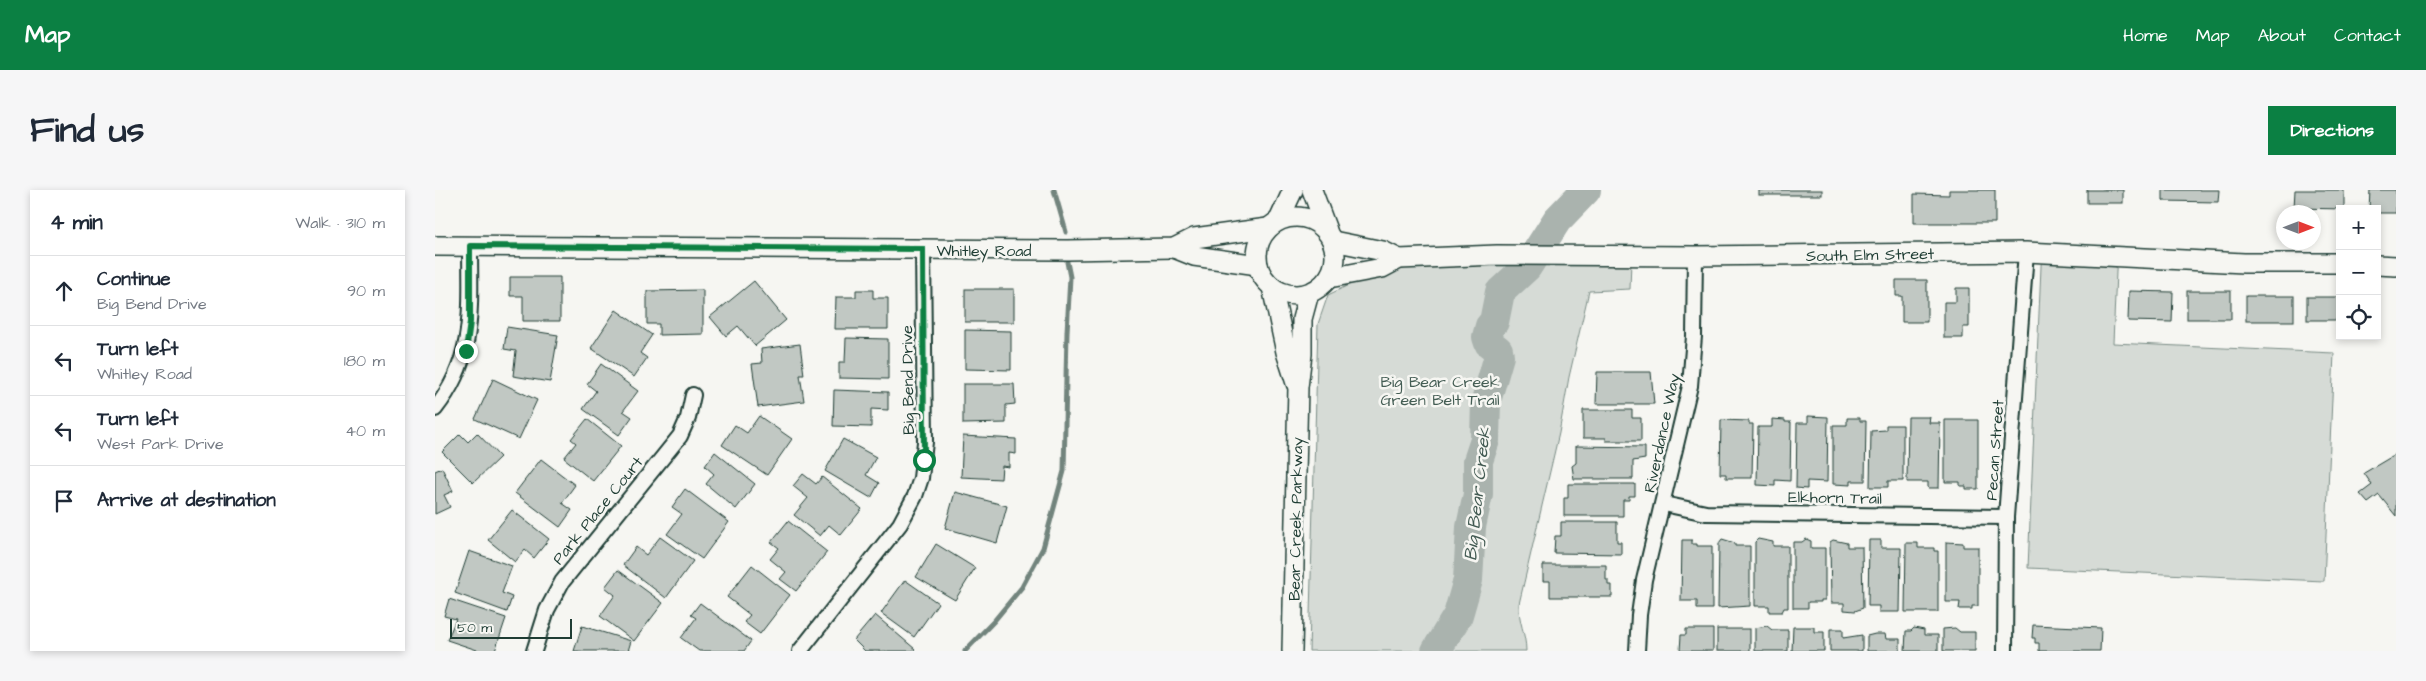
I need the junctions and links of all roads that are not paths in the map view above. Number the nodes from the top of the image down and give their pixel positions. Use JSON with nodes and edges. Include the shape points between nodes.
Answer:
{"nodes":[{"id":1,"x":1293,"y":190,"type":"edge"},
{"id":2,"x":1312,"y":190,"type":"edge"},
{"id":3,"x":1274,"y":224,"type":"junction"},
{"id":4,"x":1330,"y":236,"type":"junction"},
{"id":5,"x":435,"y":246,"type":"edge"},
{"id":6,"x":470,"y":246,"type":"junction"},
{"id":7,"x":1174,"y":248,"type":"junction"},
{"id":8,"x":923,"y":249,"type":"junction"},
{"id":9,"x":2026,"y":252,"type":"junction"},
{"id":10,"x":1695,"y":256,"type":"junction"},
{"id":11,"x":1399,"y":259,"type":"junction"},
{"id":12,"x":2336,"y":264,"type":"edge"},
{"id":13,"x":1258,"y":265,"type":"junction"},
{"id":14,"x":2381,"y":265,"type":"edge"},
{"id":15,"x":2396,"y":266,"type":"edge"},
{"id":16,"x":1329,"y":278,"type":"junction"},
{"id":17,"x":1272,"y":287,"type":"junction"},
{"id":18,"x":1309,"y":294,"type":"junction"},
{"id":19,"x":1298,"y":386,"type":"junction"},
{"id":20,"x":693,"y":395,"type":"dead end"},
{"id":21,"x":435,"y":410,"type":"edge"},
{"id":22,"x":1664,"y":504,"type":"junction"},
{"id":23,"x":2006,"y":517,"type":"junction"},
{"id":24,"x":534,"y":651,"type":"edge"},
{"id":25,"x":800,"y":651,"type":"edge"},
{"id":26,"x":1292,"y":651,"type":"edge"},
{"id":27,"x":1637,"y":651,"type":"edge"},
{"id":28,"x":2005,"y":651,"type":"edge"}],
"edges":[{"from":1,"to":3,"type":"street"},
{"from":2,"to":4,"type":"street"},
{"from":3,"to":4,"type":"street","via":[[1292,216],[1305,217],[1317,222]]},
{"from":3,"to":7,"type":"street","name":"Whitley Road","via":[[1195,238]]},
{"from":3,"to":13,"type":"street","via":[[1261,238],[1257,251]]},
{"from":4,"to":11,"type":"street","name":"South Elm Street","via":[[1383,251]]},
{"from":4,"to":16,"type":"street","via":[[1336,254]]},
{"from":5,"to":6,"type":"street","name":"Whitley Road"},
{"from":6,"to":8,"type":"street","name":"Whitley Road"},
{"from":6,"to":21,"type":"street","via":[[470,322],[466,351],[457,375]]},
{"from":7,"to":8,"type":"street","name":"Whitley Road"},
{"from":7,"to":13,"type":"street","name":"Whitley Road","via":[[1194,256]]},
{"from":8,"to":25,"type":"street","name":"Big Bend Drive","via":[[925,442],[921,478],[900,524]]},
{"from":9,"to":10,"type":"street","name":"South Elm Street"},
{"from":9,"to":12,"type":"street","name":"South Elm Street","via":[[2244,263]]},
{"from":9,"to":23,"type":"street","name":"Pecan Street"},
{"from":10,"to":11,"type":"street","name":"South Elm Street","via":[[1497,255]]},
{"from":10,"to":22,"type":"street","name":"Riverdance Way","via":[[1690,386]]},
{"from":11,"to":16,"type":"street","name":"South Elm Street","via":[[1382,268]]},
{"from":13,"to":17,"type":"street"},
{"from":14,"to":15,"type":"street"},
{"from":16,"to":18,"type":"street"},
{"from":17,"to":18,"type":"street","via":[[1283,293]]},
{"from":17,"to":19,"type":"street","name":"Bear Creek Parkway","via":[[1286,352]]},
{"from":18,"to":19,"type":"street","name":"Bear Creek Parkway","via":[[1302,319]]},
{"from":19,"to":26,"type":"street","name":"Bear Creek Parkway"},
{"from":20,"to":24,"type":"street","name":"Park Place Court","via":[[680,436],[562,582],[547,610]]},
{"from":22,"to":23,"type":"street","name":"Elkhorn Trail","via":[[1707,513]]},
{"from":22,"to":27,"type":"street","name":"Riverdance Way","via":[[1644,580]]},
{"from":23,"to":28,"type":"street","name":"Pecan Street"}]}
